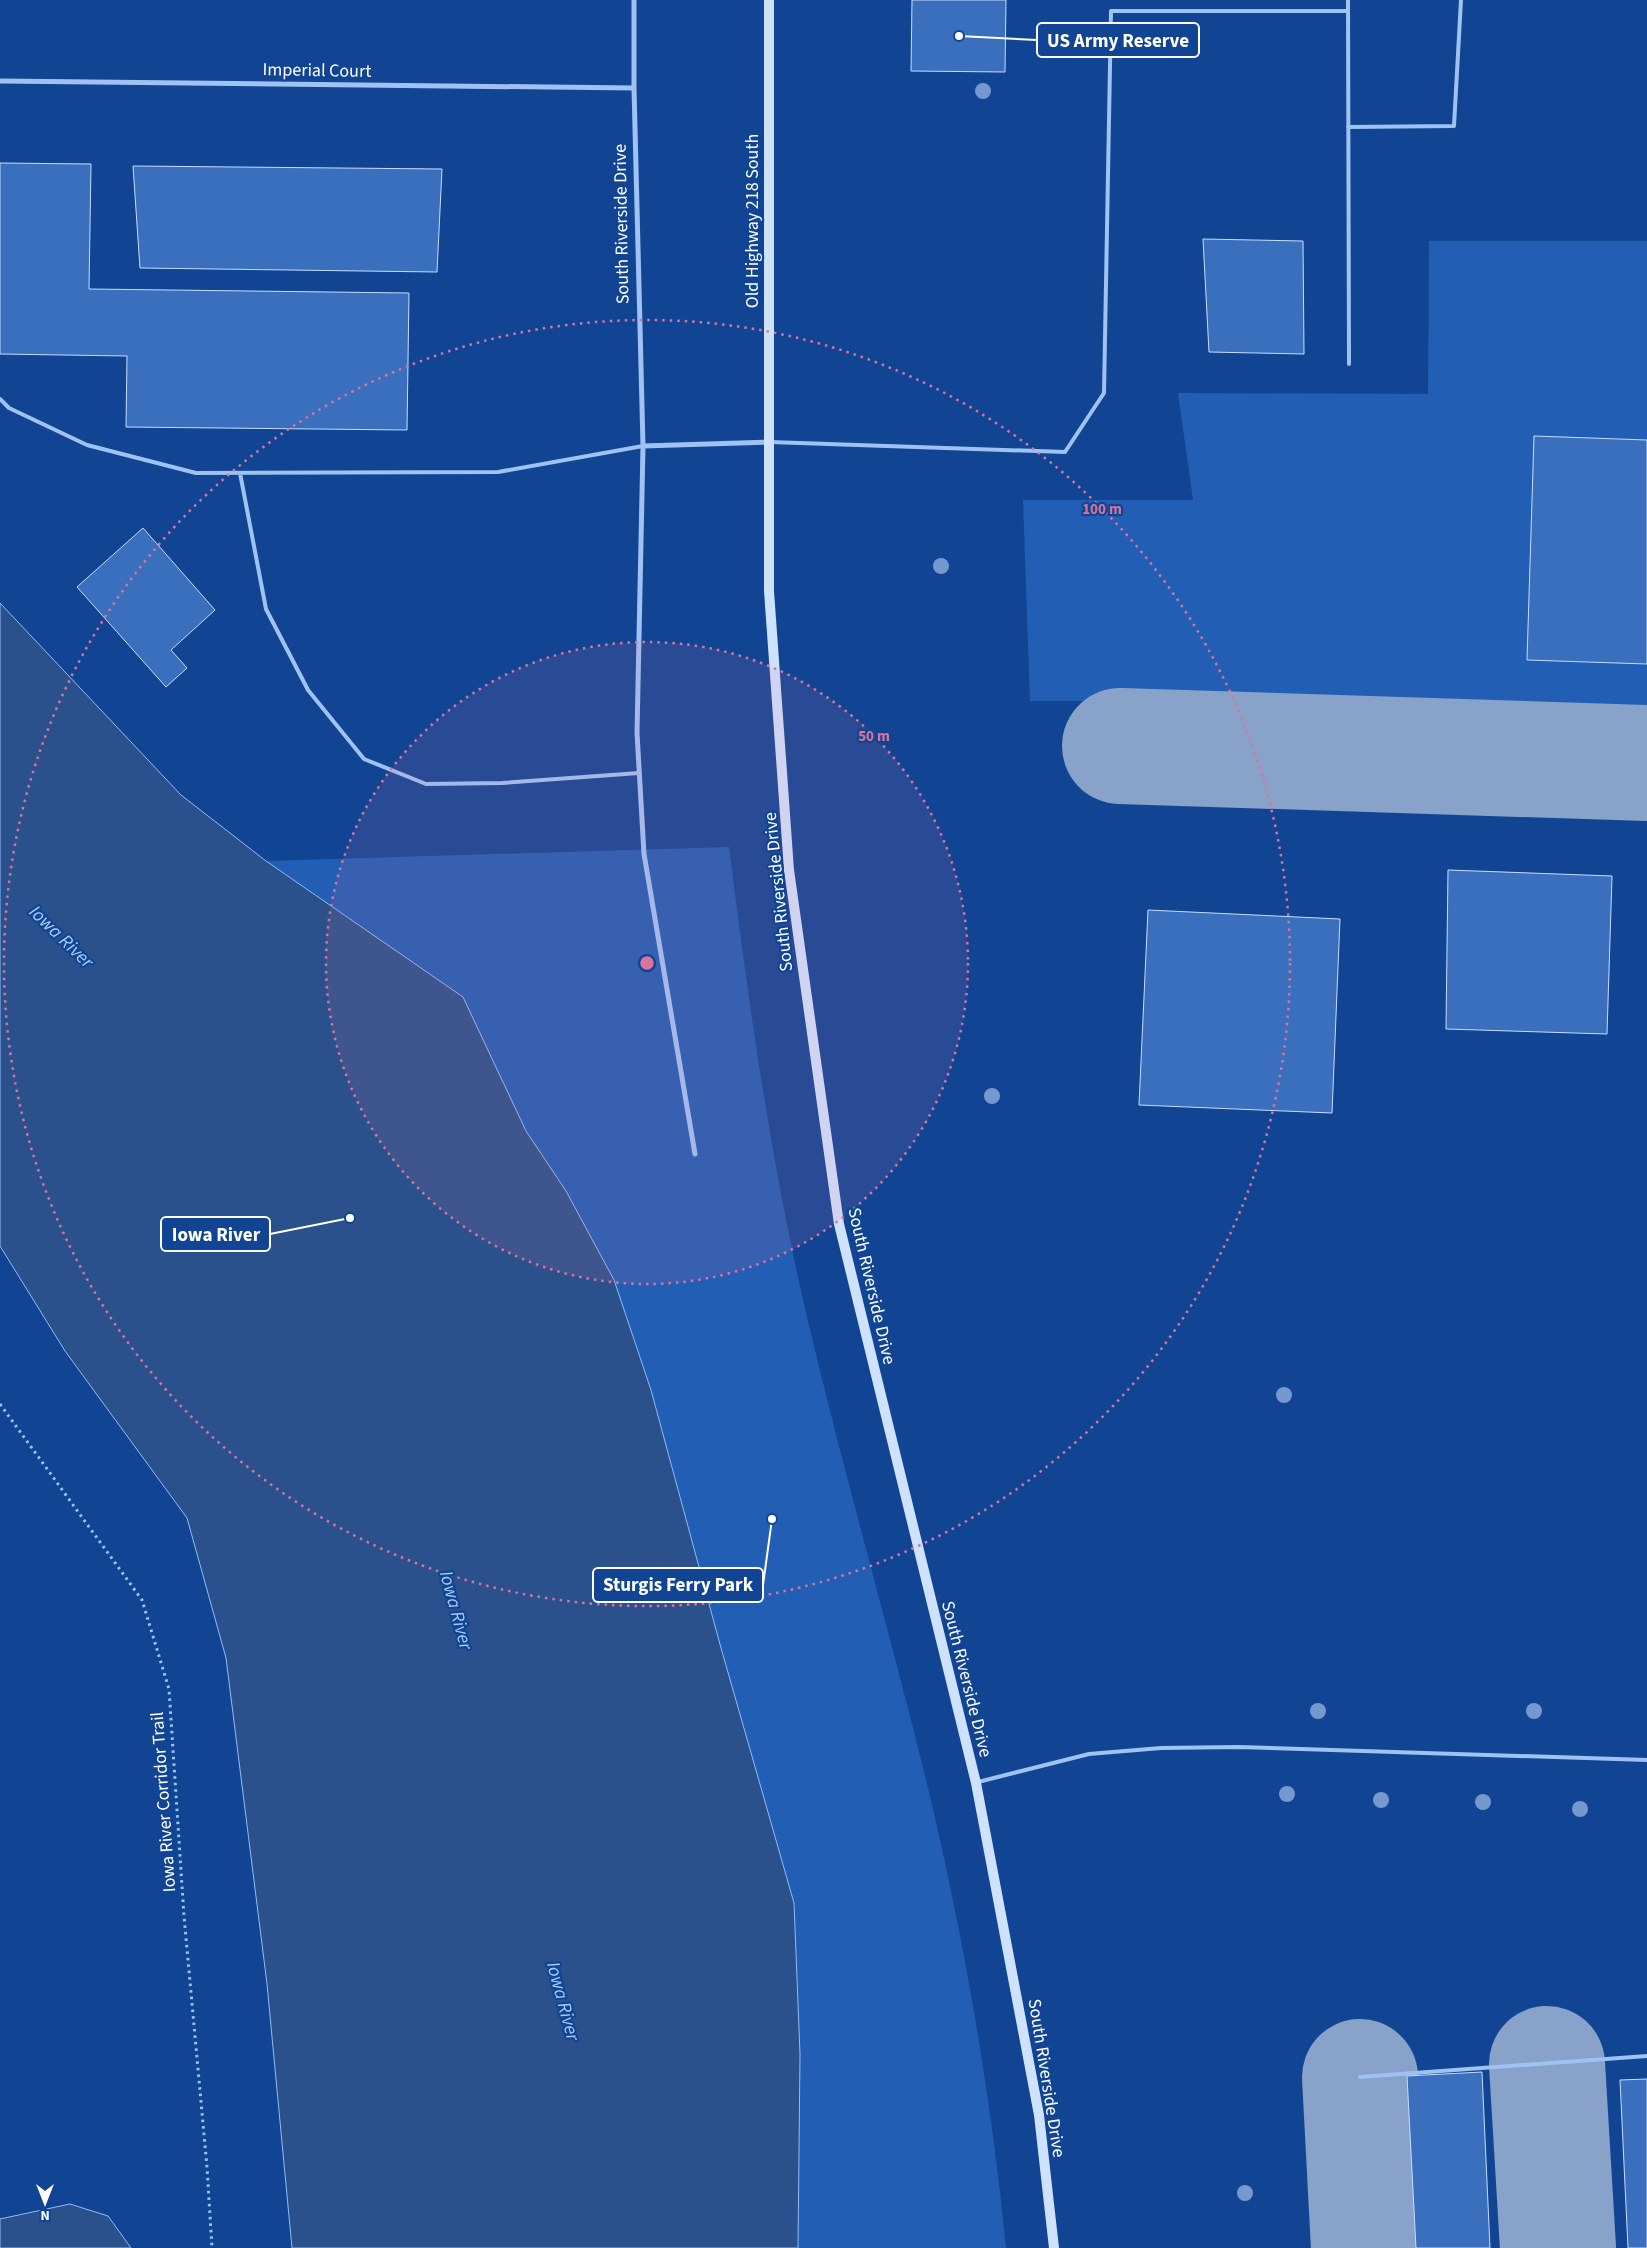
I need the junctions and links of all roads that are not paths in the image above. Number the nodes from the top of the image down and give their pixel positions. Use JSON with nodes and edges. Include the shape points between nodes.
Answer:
{"nodes":[{"id":1,"x":634,"y":0,"type":"edge"},
{"id":2,"x":769,"y":0,"type":"edge"},
{"id":3,"x":1348,"y":0,"type":"edge"},
{"id":4,"x":1461,"y":0,"type":"edge"},
{"id":5,"x":1348,"y":12,"type":"junction"},
{"id":6,"x":0,"y":81,"type":"edge"},
{"id":7,"x":634,"y":88,"type":"junction"},
{"id":8,"x":1348,"y":127,"type":"junction"},
{"id":9,"x":1349,"y":364,"type":"dead end"},
{"id":10,"x":0,"y":399,"type":"edge"},
{"id":11,"x":768,"y":442,"type":"junction"},
{"id":12,"x":643,"y":446,"type":"junction"},
{"id":13,"x":240,"y":473,"type":"junction"},
{"id":14,"x":640,"y":773,"type":"junction"},
{"id":15,"x":695,"y":1154,"type":"dead end"},
{"id":16,"x":1647,"y":1760,"type":"edge"},
{"id":17,"x":976,"y":1783,"type":"junction"},
{"id":18,"x":1647,"y":2056,"type":"edge"},
{"id":19,"x":1360,"y":2077,"type":"dead end"},
{"id":20,"x":1054,"y":2248,"type":"edge"}],
"edges":[{"from":1,"to":7,"type":"street","name":"South Riverside Drive"},
{"from":2,"to":11,"type":"main road","name":"Old Highway 218 South"},
{"from":3,"to":5,"type":"lane"},
{"from":4,"to":8,"type":"lane","via":[[1454,126]]},
{"from":5,"to":8,"type":"lane"},
{"from":5,"to":11,"type":"lane","via":[[1111,11],[1104,393],[1065,452]]},
{"from":6,"to":7,"type":"street","name":"Imperial Court"},
{"from":7,"to":12,"type":"street","name":"South Riverside Drive"},
{"from":8,"to":9,"type":"lane"},
{"from":10,"to":13,"type":"lane","via":[[9,408],[88,446],[196,473]]},
{"from":11,"to":12,"type":"street"},
{"from":11,"to":17,"type":"main road","name":"South Riverside Drive","via":[[769,591],[789,870],[839,1224]]},
{"from":12,"to":13,"type":"lane","via":[[498,472]]},
{"from":12,"to":14,"type":"street","name":"South Riverside Drive","via":[[637,733]]},
{"from":13,"to":14,"type":"lane","via":[[266,609],[308,690],[364,759],[426,784],[502,783]]},
{"from":14,"to":15,"type":"street","name":"South Riverside Drive","via":[[644,854]]},
{"from":16,"to":17,"type":"lane","via":[[1239,1747],[1161,1748],[1089,1754]]},
{"from":17,"to":20,"type":"main road","name":"South Riverside Drive","via":[[1039,2115]]},
{"from":18,"to":19,"type":"lane"}]}
